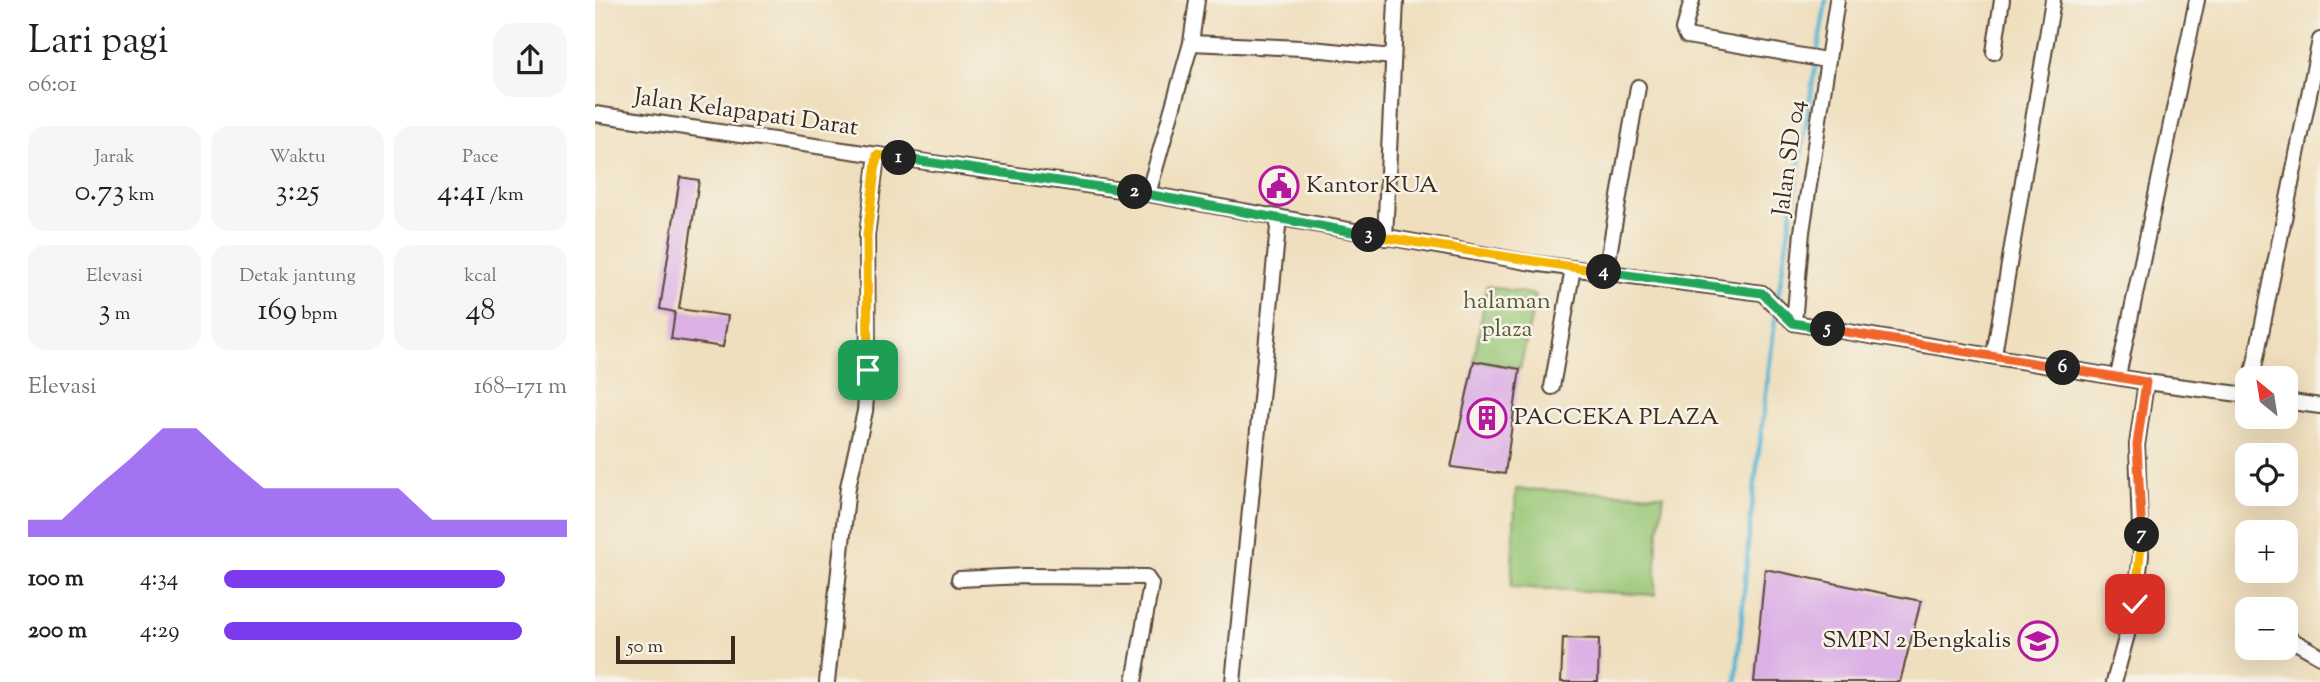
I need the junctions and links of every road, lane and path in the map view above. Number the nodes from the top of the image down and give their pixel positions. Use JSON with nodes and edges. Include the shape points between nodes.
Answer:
{"nodes":[{"id":1,"x":1197,"y":0,"type":"edge"},
{"id":2,"x":1396,"y":0,"type":"edge"},
{"id":3,"x":1692,"y":0,"type":"edge"},
{"id":4,"x":1837,"y":0,"type":"edge"},
{"id":5,"x":2002,"y":0,"type":"edge"},
{"id":6,"x":2053,"y":0,"type":"edge"},
{"id":7,"x":2197,"y":0,"type":"edge"},
{"id":8,"x":2320,"y":40,"type":"edge"},
{"id":9,"x":1191,"y":43,"type":"junction"},
{"id":10,"x":1994,"y":52,"type":"dead end"},
{"id":11,"x":1393,"y":57,"type":"junction"},
{"id":12,"x":1820,"y":60,"type":"junction"},
{"id":13,"x":1638,"y":87,"type":"dead end"},
{"id":14,"x":595,"y":114,"type":"edge"},
{"id":15,"x":877,"y":155,"type":"junction"},
{"id":16,"x":1148,"y":194,"type":"junction"},
{"id":17,"x":1279,"y":217,"type":"junction"},
{"id":18,"x":1385,"y":239,"type":"junction"},
{"id":19,"x":1573,"y":268,"type":"junction"},
{"id":20,"x":1606,"y":272,"type":"junction"},
{"id":21,"x":1793,"y":323,"type":"junction"},
{"id":22,"x":1994,"y":355,"type":"junction"},
{"id":23,"x":2254,"y":366,"type":"edge"},
{"id":24,"x":2117,"y":376,"type":"junction"},
{"id":25,"x":2146,"y":382,"type":"junction"},
{"id":26,"x":1552,"y":387,"type":"dead end"},
{"id":27,"x":2235,"y":393,"type":"edge"},
{"id":28,"x":2298,"y":403,"type":"edge"},
{"id":29,"x":2320,"y":406,"type":"edge"},
{"id":30,"x":959,"y":579,"type":"dead end"},
{"id":31,"x":2298,"y":643,"type":"edge"},
{"id":32,"x":2320,"y":656,"type":"edge"},
{"id":33,"x":827,"y":682,"type":"edge"},
{"id":34,"x":1134,"y":682,"type":"edge"},
{"id":35,"x":1233,"y":682,"type":"edge"},
{"id":36,"x":2115,"y":682,"type":"edge"}],
"edges":[{"from":1,"to":9,"type":"street"},
{"from":2,"to":11,"type":"street"},
{"from":3,"to":12,"type":"street","via":[[1683,29],[1687,36]]},
{"from":4,"to":12,"type":"street","name":"Jalan SD 04"},
{"from":5,"to":10,"type":"street"},
{"from":6,"to":22,"type":"street"},
{"from":7,"to":24,"type":"street"},
{"from":8,"to":23,"type":"street"},
{"from":9,"to":11,"type":"street"},
{"from":9,"to":16,"type":"street"},
{"from":11,"to":18,"type":"street"},
{"from":12,"to":21,"type":"street","name":"Jalan SD 04"},
{"from":13,"to":20,"type":"street"},
{"from":14,"to":15,"type":"street","name":"Jalan Kelapapati Darat"},
{"from":15,"to":16,"type":"street","name":"Jalan Kelapapati Darat"},
{"from":15,"to":33,"type":"street","via":[[867,235],[865,411],[848,487]]},
{"from":16,"to":17,"type":"street","name":"Jalan Kelapapati Darat"},
{"from":17,"to":18,"type":"street","name":"Jalan Kelapapati Darat"},
{"from":17,"to":35,"type":"street"},
{"from":18,"to":19,"type":"street","name":"Jalan Kelapapati Darat"},
{"from":19,"to":20,"type":"street","name":"Jalan Kelapapati Darat"},
{"from":19,"to":26,"type":"street"},
{"from":20,"to":21,"type":"street","name":"Jalan Kelapapati Darat","via":[[1762,293]]},
{"from":21,"to":22,"type":"street"},
{"from":22,"to":24,"type":"street"},
{"from":24,"to":25,"type":"street"},
{"from":25,"to":27,"type":"street"},
{"from":25,"to":36,"type":"street","via":[[2137,445],[2141,556],[2133,613]]},
{"from":28,"to":29,"type":"street"},
{"from":30,"to":34,"type":"street","via":[[1146,577],[1151,584]]},
{"from":31,"to":32,"type":"street"}]}
